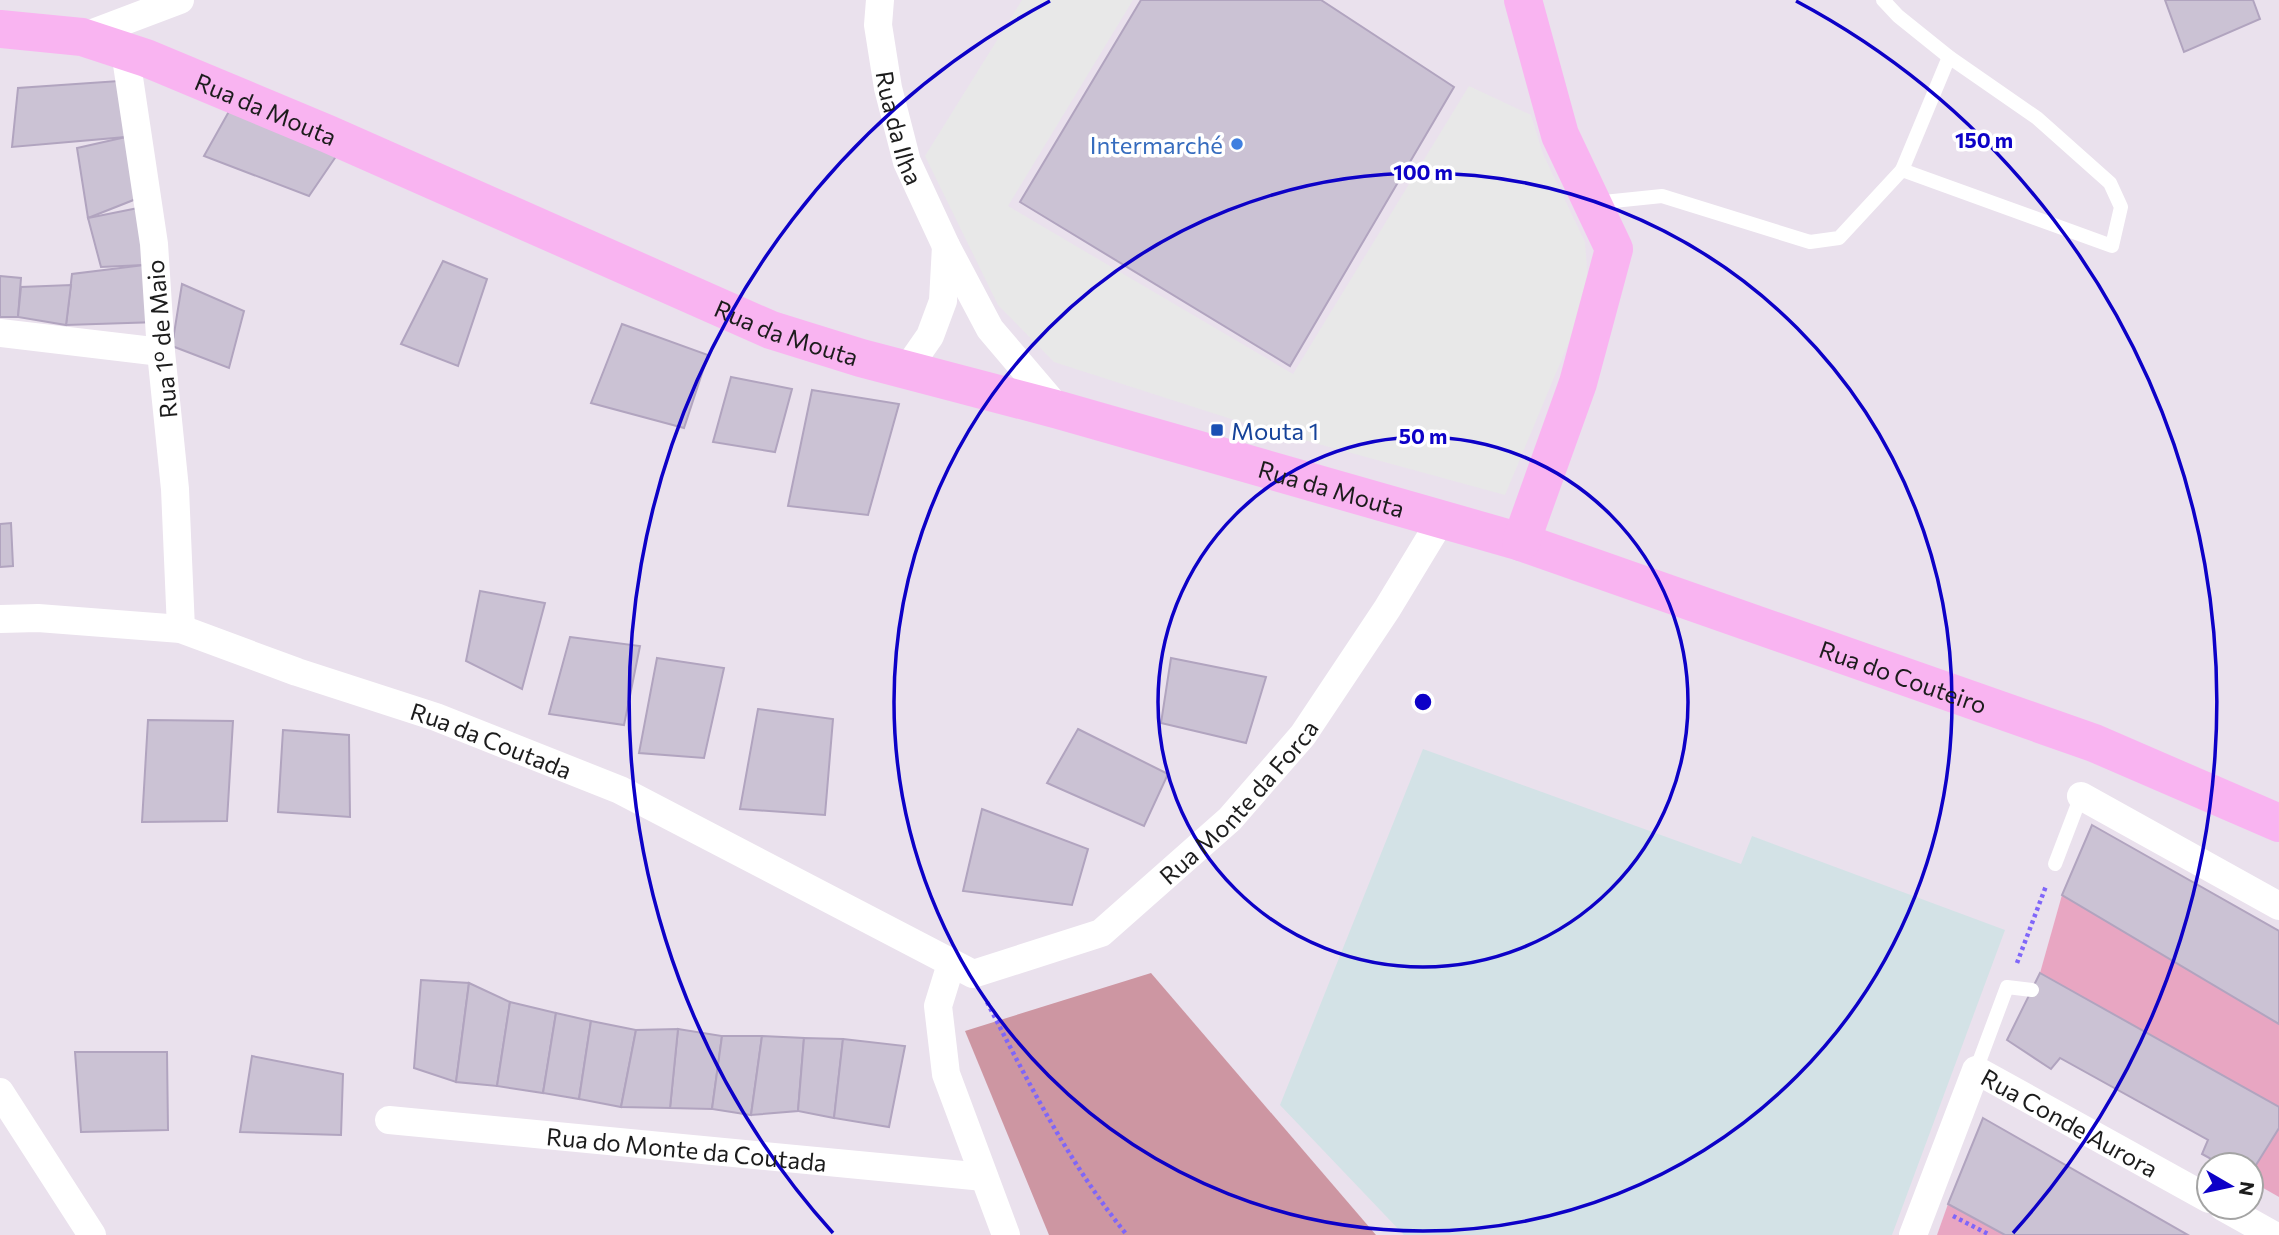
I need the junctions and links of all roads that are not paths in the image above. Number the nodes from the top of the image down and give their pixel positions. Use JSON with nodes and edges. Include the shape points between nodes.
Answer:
{"nodes":[{"id":1,"x":180,"y":0,"type":"edge"},
{"id":2,"x":880,"y":0,"type":"edge"},
{"id":3,"x":1523,"y":0,"type":"edge"},
{"id":4,"x":1883,"y":0,"type":"edge"},
{"id":5,"x":0,"y":29,"type":"edge"},
{"id":6,"x":130,"y":34,"type":"junction"},
{"id":7,"x":1949,"y":57,"type":"junction"},
{"id":8,"x":1902,"y":170,"type":"junction"},
{"id":9,"x":1592,"y":203,"type":"junction"},
{"id":10,"x":946,"y":246,"type":"junction"},
{"id":11,"x":0,"y":333,"type":"edge"},
{"id":12,"x":161,"y":352,"type":"junction"},
{"id":13,"x":907,"y":369,"type":"junction"},
{"id":14,"x":1059,"y":410,"type":"junction"},
{"id":15,"x":1441,"y":520,"type":"junction"},
{"id":16,"x":1521,"y":542,"type":"junction"},
{"id":17,"x":0,"y":619,"type":"edge"},
{"id":18,"x":181,"y":629,"type":"junction"},
{"id":19,"x":2081,"y":796,"type":"joint"},
{"id":20,"x":2279,"y":823,"type":"edge"},
{"id":21,"x":2055,"y":864,"type":"road end"},
{"id":22,"x":2279,"y":906,"type":"edge"},
{"id":23,"x":962,"y":969,"type":"junction"},
{"id":24,"x":2032,"y":989,"type":"dead end"},
{"id":25,"x":1976,"y":1070,"type":"junction"},
{"id":26,"x":0,"y":1092,"type":"edge"},
{"id":27,"x":389,"y":1119,"type":"dead end"},
{"id":28,"x":984,"y":1177,"type":"junction"},
{"id":29,"x":2195,"y":1191,"type":"edge"},
{"id":30,"x":2246,"y":1221,"type":"edge"},
{"id":31,"x":2268,"y":1234,"type":"edge"},
{"id":32,"x":92,"y":1235,"type":"edge"},
{"id":33,"x":1006,"y":1235,"type":"edge"},
{"id":34,"x":1913,"y":1235,"type":"edge"}],
"edges":[{"from":1,"to":6,"type":"street"},
{"from":2,"to":10,"type":"street","name":"Rua da Ilha","via":[[878,25],[884,63],[906,162]]},
{"from":3,"to":9,"type":"main road","via":[[1560,135]]},
{"from":4,"to":7,"type":"lane"},
{"from":5,"to":6,"type":"main road","name":"Rua da Mouta","via":[[82,37]]},
{"from":6,"to":12,"type":"street","name":"Rua 1º de Maio"},
{"from":6,"to":13,"type":"main road","name":"Rua da Mouta","via":[[328,134],[771,330]]},
{"from":7,"to":8,"type":"lane"},
{"from":7,"to":8,"type":"lane","via":[[2037,118],[2110,183],[2121,207],[2112,246]]},
{"from":8,"to":9,"type":"lane","via":[[1839,238],[1810,242],[1662,196]]},
{"from":9,"to":16,"type":"main road","via":[[1614,249],[1578,383]]},
{"from":10,"to":13,"type":"street","name":"Rua da Ilha","via":[[943,301],[930,336]]},
{"from":10,"to":14,"type":"street","name":"Rua da Ilha","via":[[990,329]]},
{"from":11,"to":12,"type":"street"},
{"from":12,"to":18,"type":"street","name":"Rua 1º de Maio","via":[[175,489]]},
{"from":13,"to":14,"type":"main road","name":"Rua da Mouta"},
{"from":14,"to":15,"type":"main road","name":"Rua da Mouta"},
{"from":15,"to":16,"type":"main road","name":"Rua da Mouta"},
{"from":15,"to":23,"type":"street","name":"Rua Monte da Forca","via":[[1303,735],[1230,819],[1101,933]]},
{"from":16,"to":20,"type":"main road","name":"Rua do Couteiro","via":[[2094,743]]},
{"from":17,"to":18,"type":"street","name":"Rua da Coutada"},
{"from":18,"to":23,"type":"street","name":"Rua da Coutada","via":[[436,717],[620,790]]},
{"from":19,"to":21,"type":"lane"},
{"from":19,"to":22,"type":"street"},
{"from":23,"to":28,"type":"street","via":[[938,1006],[946,1074]]},
{"from":24,"to":25,"type":"lane","via":[[2007,986]]},
{"from":25,"to":29,"type":"street","name":"Rua Conde Aurora"},
{"from":25,"to":34,"type":"street","name":"Rua Conde Aurora"},
{"from":26,"to":32,"type":"street"},
{"from":27,"to":28,"type":"street","name":"Rua do Monte da Coutada"},
{"from":28,"to":33,"type":"street"},
{"from":30,"to":31,"type":"street"}]}
